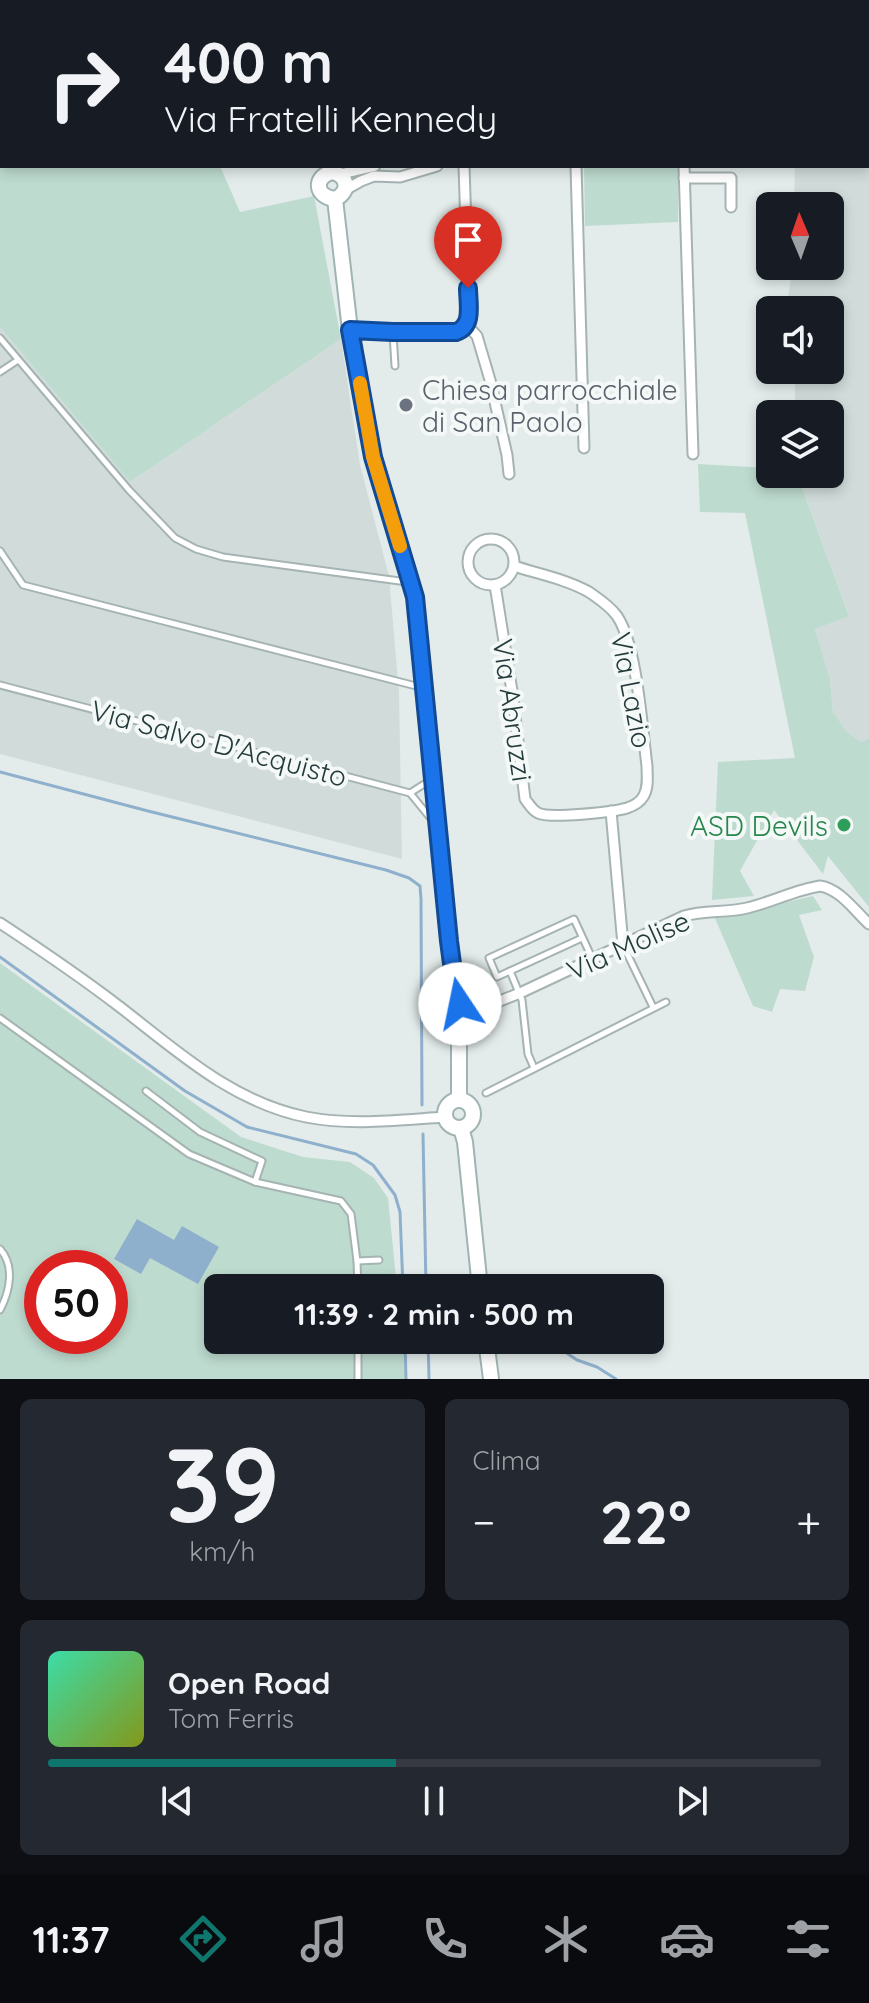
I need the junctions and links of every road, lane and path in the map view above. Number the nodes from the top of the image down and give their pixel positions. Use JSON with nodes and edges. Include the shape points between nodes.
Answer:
{"nodes":[{"id":1,"x":359,"y":168,"type":"edge"},
{"id":2,"x":430,"y":168,"type":"edge"},
{"id":3,"x":464,"y":168,"type":"edge"},
{"id":4,"x":576,"y":168,"type":"edge"},
{"id":5,"x":684,"y":168,"type":"edge"},
{"id":6,"x":334,"y":171,"type":"edge"},
{"id":7,"x":684,"y":178,"type":"junction"},
{"id":8,"x":340,"y":195,"type":"junction"},
{"id":9,"x":731,"y":207,"type":"dead end"},
{"id":10,"x":467,"y":325,"type":"junction"},
{"id":11,"x":350,"y":330,"type":"junction"},
{"id":12,"x":393,"y":332,"type":"junction"},
{"id":13,"x":0,"y":338,"type":"edge"},
{"id":14,"x":18,"y":360,"type":"junction"},
{"id":15,"x":395,"y":366,"type":"dead end"},
{"id":16,"x":0,"y":372,"type":"edge"},
{"id":17,"x":584,"y":448,"type":"dead end"},
{"id":18,"x":693,"y":454,"type":"dead end"},
{"id":19,"x":509,"y":474,"type":"dead end"},
{"id":20,"x":0,"y":551,"type":"edge"},
{"id":21,"x":514,"y":566,"type":"junction"},
{"id":22,"x":411,"y":581,"type":"junction"},
{"id":23,"x":495,"y":585,"type":"junction"},
{"id":24,"x":0,"y":685,"type":"edge"},
{"id":25,"x":425,"y":688,"type":"junction"},
{"id":26,"x":434,"y":778,"type":"junction"},
{"id":27,"x":410,"y":793,"type":"junction"},
{"id":28,"x":611,"y":811,"type":"junction"},
{"id":29,"x":439,"y":828,"type":"junction"},
{"id":30,"x":0,"y":923,"type":"edge"},
{"id":31,"x":869,"y":924,"type":"edge"},
{"id":32,"x":582,"y":938,"type":"junction"},
{"id":33,"x":623,"y":945,"type":"junction"},
{"id":34,"x":592,"y":959,"type":"junction"},
{"id":35,"x":510,"y":971,"type":"junction"},
{"id":36,"x":520,"y":993,"type":"junction"},
{"id":37,"x":666,"y":1002,"type":"dead end"},
{"id":38,"x":653,"y":1007,"type":"junction"},
{"id":39,"x":466,"y":1008,"type":"junction"},
{"id":40,"x":0,"y":1018,"type":"edge"},
{"id":41,"x":534,"y":1068,"type":"junction"},
{"id":42,"x":146,"y":1091,"type":"dead end"},
{"id":43,"x":486,"y":1093,"type":"dead end"},
{"id":44,"x":459,"y":1099,"type":"junction"},
{"id":45,"x":440,"y":1117,"type":"junction"},
{"id":46,"x":461,"y":1128,"type":"junction"},
{"id":47,"x":255,"y":1182,"type":"junction"},
{"id":48,"x":0,"y":1249,"type":"edge"},
{"id":49,"x":379,"y":1260,"type":"dead end"},
{"id":50,"x":357,"y":1261,"type":"junction"},
{"id":51,"x":357,"y":1274,"type":"edge"},
{"id":52,"x":479,"y":1274,"type":"edge"},
{"id":53,"x":0,"y":1310,"type":"edge"},
{"id":54,"x":358,"y":1354,"type":"edge"},
{"id":55,"x":488,"y":1354,"type":"edge"},
{"id":56,"x":358,"y":1379,"type":"edge"},
{"id":57,"x":491,"y":1379,"type":"edge"}],
"edges":[{"from":1,"to":6,"type":"street"},
{"from":2,"to":8,"type":"street","via":[[400,177],[374,176]]},
{"from":3,"to":10,"type":"street"},
{"from":4,"to":17,"type":"street"},
{"from":5,"to":7,"type":"street"},
{"from":6,"to":8,"type":"main road","via":[[346,181]]},
{"from":6,"to":8,"type":"main road","via":[[324,174],[319,186],[330,199]]},
{"from":7,"to":9,"type":"street","via":[[731,178]]},
{"from":7,"to":18,"type":"street"},
{"from":8,"to":11,"type":"main road"},
{"from":10,"to":12,"type":"street","via":[[456,332]]},
{"from":10,"to":19,"type":"street","via":[[477,336],[486,365]]},
{"from":11,"to":12,"type":"street"},
{"from":11,"to":22,"type":"main road","via":[[373,457]]},
{"from":12,"to":15,"type":"lane"},
{"from":13,"to":14,"type":"lane"},
{"from":14,"to":16,"type":"lane"},
{"from":14,"to":22,"type":"lane","via":[[175,538],[223,557]]},
{"from":20,"to":25,"type":"lane","via":[[23,585]]},
{"from":21,"to":23,"type":"street"},
{"from":21,"to":23,"type":"street","via":[[510,549],[495,539],[471,549],[471,575]]},
{"from":21,"to":28,"type":"street","name":"Via Lazio","via":[[588,592],[607,605],[626,633],[647,784],[641,800]]},
{"from":22,"to":25,"type":"main road"},
{"from":23,"to":28,"type":"street","name":"Via Abruzzi","via":[[525,799],[549,816]]},
{"from":24,"to":27,"type":"lane","name":"Via Salvo D'Acquisto"},
{"from":25,"to":26,"type":"main road"},
{"from":26,"to":27,"type":"lane"},
{"from":26,"to":29,"type":"main road"},
{"from":27,"to":29,"type":"lane"},
{"from":28,"to":33,"type":"street"},
{"from":29,"to":39,"type":"main road","via":[[454,979]]},
{"from":30,"to":45,"type":"street","via":[[212,1077],[257,1102],[331,1121]]},
{"from":31,"to":33,"type":"street","name":"Via Molise","via":[[836,892],[820,886],[743,909],[684,916]]},
{"from":32,"to":34,"type":"lane"},
{"from":32,"to":35,"type":"lane"},
{"from":32,"to":35,"type":"lane","via":[[574,919],[489,958],[497,977]]},
{"from":33,"to":34,"type":"street","name":"Via Molise"},
{"from":33,"to":38,"type":"lane"},
{"from":34,"to":36,"type":"street","name":"Via Molise"},
{"from":35,"to":36,"type":"lane"},
{"from":36,"to":39,"type":"street","name":"Via Molise"},
{"from":36,"to":41,"type":"lane"},
{"from":37,"to":38,"type":"lane"},
{"from":38,"to":41,"type":"lane"},
{"from":39,"to":44,"type":"main road","via":[[452,1007],[448,1017],[459,1027]]},
{"from":40,"to":47,"type":"lane","via":[[189,1154]]},
{"from":41,"to":43,"type":"lane"},
{"from":42,"to":47,"type":"lane","via":[[200,1132],[262,1161]]},
{"from":44,"to":45,"type":"main road"},
{"from":44,"to":46,"type":"main road","via":[[473,1110],[472,1120]]},
{"from":45,"to":46,"type":"main road"},
{"from":46,"to":52,"type":"main road"},
{"from":47,"to":50,"type":"lane","via":[[341,1201],[351,1214]]},
{"from":48,"to":53,"type":"lane","via":[[7,1257],[10,1279]]},
{"from":49,"to":50,"type":"lane"},
{"from":50,"to":51,"type":"lane"},
{"from":54,"to":56,"type":"lane"},
{"from":55,"to":57,"type":"main road"}]}
